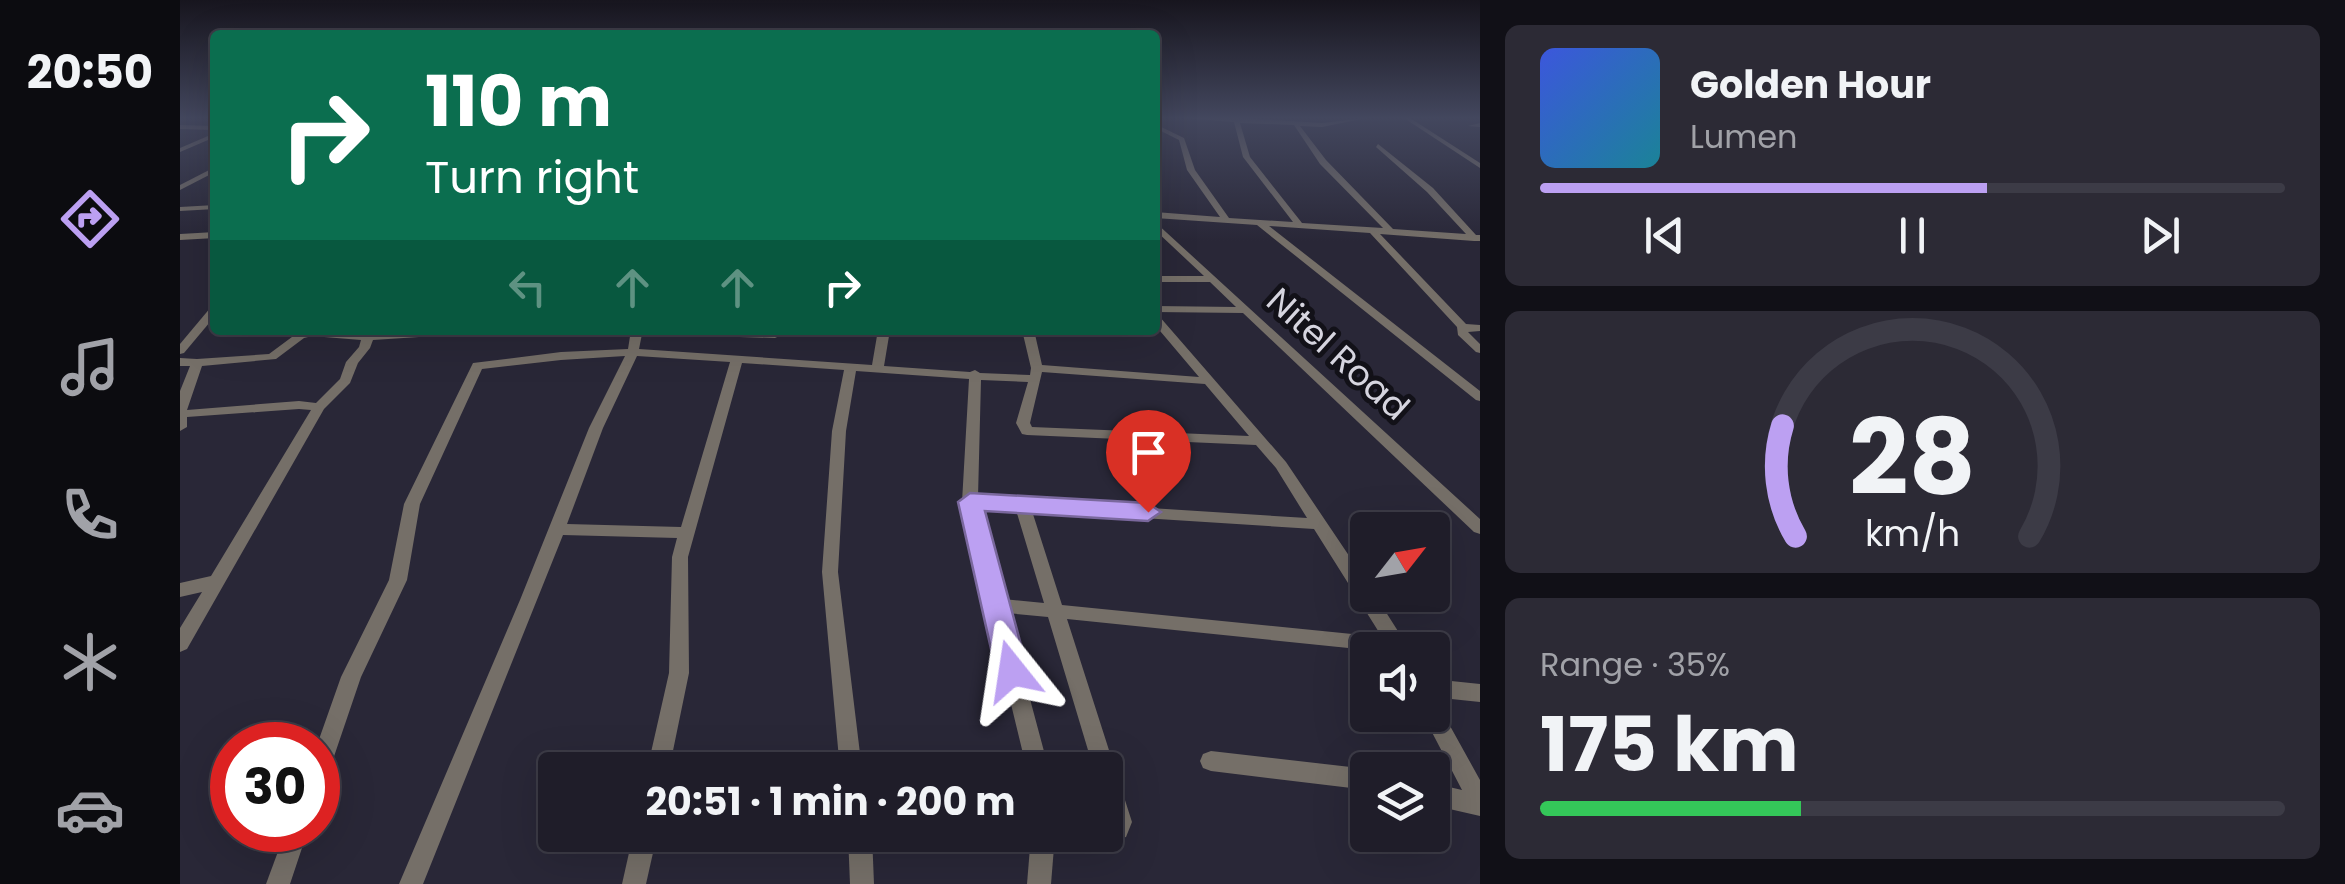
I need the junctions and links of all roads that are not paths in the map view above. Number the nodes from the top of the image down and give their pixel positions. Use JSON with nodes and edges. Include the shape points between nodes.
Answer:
{"nodes":[{"id":1,"x":1188,"y":159,"type":"edge"},
{"id":2,"x":1249,"y":159,"type":"edge"},
{"id":3,"x":1321,"y":159,"type":"edge"},
{"id":4,"x":1394,"y":159,"type":"edge"},
{"id":5,"x":210,"y":172,"type":"edge"},
{"id":6,"x":180,"y":188,"type":"edge"},
{"id":7,"x":210,"y":206,"type":"edge"},
{"id":8,"x":180,"y":209,"type":"edge"},
{"id":9,"x":1160,"y":215,"type":"edge"},
{"id":10,"x":1226,"y":219,"type":"junction"},
{"id":11,"x":1258,"y":221,"type":"junction"},
{"id":12,"x":1298,"y":223,"type":"junction"},
{"id":13,"x":1160,"y":230,"type":"edge"},
{"id":14,"x":1371,"y":230,"type":"junction"},
{"id":15,"x":1390,"y":231,"type":"junction"},
{"id":16,"x":210,"y":235,"type":"edge"},
{"id":17,"x":180,"y":237,"type":"edge"},
{"id":18,"x":1477,"y":238,"type":"edge"},
{"id":19,"x":1160,"y":242,"type":"edge"},
{"id":20,"x":1174,"y":244,"type":"junction"},
{"id":21,"x":1160,"y":278,"type":"edge"},
{"id":22,"x":1211,"y":279,"type":"junction"},
{"id":23,"x":1160,"y":309,"type":"edge"},
{"id":24,"x":1246,"y":310,"type":"junction"},
{"id":25,"x":210,"y":315,"type":"edge"},
{"id":26,"x":1160,"y":324,"type":"edge"},
{"id":27,"x":1463,"y":327,"type":"junction"},
{"id":28,"x":1480,"y":328,"type":"edge"},
{"id":29,"x":299,"y":335,"type":"edge"},
{"id":30,"x":334,"y":335,"type":"edge"},
{"id":31,"x":401,"y":335,"type":"edge"},
{"id":32,"x":637,"y":335,"type":"edge"},
{"id":33,"x":776,"y":335,"type":"edge"},
{"id":34,"x":883,"y":335,"type":"edge"},
{"id":35,"x":1029,"y":335,"type":"edge"},
{"id":36,"x":368,"y":337,"type":"junction"},
{"id":37,"x":1480,"y":350,"type":"edge"},
{"id":38,"x":180,"y":351,"type":"edge"},
{"id":39,"x":635,"y":352,"type":"junction"},
{"id":40,"x":738,"y":360,"type":"junction"},
{"id":41,"x":180,"y":362,"type":"edge"},
{"id":42,"x":771,"y":362,"type":"junction"},
{"id":43,"x":196,"y":363,"type":"junction"},
{"id":44,"x":852,"y":366,"type":"junction"},
{"id":45,"x":878,"y":366,"type":"junction"},
{"id":46,"x":1036,"y":373,"type":"junction"},
{"id":47,"x":975,"y":374,"type":"junction"},
{"id":48,"x":1208,"y":381,"type":"junction"},
{"id":49,"x":1480,"y":397,"type":"edge"},
{"id":50,"x":319,"y":407,"type":"junction"},
{"id":51,"x":181,"y":418,"type":"edge"},
{"id":52,"x":1260,"y":441,"type":"junction"},
{"id":53,"x":970,"y":502,"type":"junction"},
{"id":54,"x":1022,"y":504,"type":"junction"},
{"id":55,"x":1321,"y":524,"type":"junction"},
{"id":56,"x":1480,"y":528,"type":"edge"},
{"id":57,"x":558,"y":530,"type":"junction"},
{"id":58,"x":687,"y":533,"type":"junction"},
{"id":59,"x":216,"y":582,"type":"junction"},
{"id":60,"x":180,"y":590,"type":"edge"},
{"id":61,"x":995,"y":605,"type":"junction"},
{"id":62,"x":1055,"y":609,"type":"junction"},
{"id":63,"x":1390,"y":632,"type":"edge"},
{"id":64,"x":1350,"y":642,"type":"edge"},
{"id":65,"x":180,"y":644,"type":"edge"},
{"id":66,"x":1450,"y":690,"type":"edge"},
{"id":67,"x":1480,"y":693,"type":"edge"},
{"id":68,"x":336,"y":722,"type":"edge"},
{"id":69,"x":1443,"y":732,"type":"edge"},
{"id":70,"x":662,"y":752,"type":"edge"},
{"id":71,"x":849,"y":752,"type":"edge"},
{"id":72,"x":1033,"y":752,"type":"edge"},
{"id":73,"x":1099,"y":752,"type":"edge"},
{"id":74,"x":1211,"y":761,"type":"dead end"},
{"id":75,"x":1350,"y":778,"type":"edge"},
{"id":76,"x":1450,"y":797,"type":"edge"},
{"id":77,"x":1480,"y":803,"type":"edge"},
{"id":78,"x":289,"y":852,"type":"edge"},
{"id":79,"x":641,"y":852,"type":"edge"},
{"id":80,"x":861,"y":852,"type":"edge"},
{"id":81,"x":1042,"y":852,"type":"edge"},
{"id":82,"x":278,"y":884,"type":"edge"},
{"id":83,"x":412,"y":884,"type":"edge"},
{"id":84,"x":634,"y":884,"type":"edge"},
{"id":85,"x":862,"y":884,"type":"edge"},
{"id":86,"x":1039,"y":884,"type":"edge"}],
"edges":[{"from":1,"to":10,"type":"street"},
{"from":2,"to":12,"type":"street"},
{"from":3,"to":15,"type":"street"},
{"from":4,"to":18,"type":"street"},
{"from":5,"to":6,"type":"street"},
{"from":7,"to":8,"type":"street"},
{"from":9,"to":10,"type":"street"},
{"from":10,"to":11,"type":"street"},
{"from":11,"to":12,"type":"street"},
{"from":11,"to":49,"type":"street"},
{"from":12,"to":14,"type":"street"},
{"from":13,"to":20,"type":"street","name":"Nitel Road"},
{"from":14,"to":15,"type":"street"},
{"from":14,"to":27,"type":"street"},
{"from":15,"to":18,"type":"street"},
{"from":16,"to":17,"type":"street"},
{"from":19,"to":20,"type":"street"},
{"from":20,"to":22,"type":"street","name":"Nitel Road"},
{"from":21,"to":22,"type":"street"},
{"from":22,"to":24,"type":"street","name":"Nitel Road"},
{"from":23,"to":24,"type":"street"},
{"from":24,"to":56,"type":"street","name":"Nitel Road"},
{"from":25,"to":38,"type":"street"},
{"from":26,"to":48,"type":"street"},
{"from":27,"to":28,"type":"street"},
{"from":27,"to":37,"type":"street"},
{"from":29,"to":43,"type":"street","via":[[272,357]]},
{"from":30,"to":36,"type":"street"},
{"from":31,"to":36,"type":"street"},
{"from":32,"to":39,"type":"street"},
{"from":33,"to":42,"type":"street"},
{"from":34,"to":45,"type":"street"},
{"from":35,"to":46,"type":"street"},
{"from":36,"to":50,"type":"street","via":[[346,380]]},
{"from":39,"to":40,"type":"street"},
{"from":39,"to":57,"type":"street","via":[[606,402]]},
{"from":39,"to":68,"type":"street","via":[[488,362],[472,371],[412,504],[394,590]]},
{"from":40,"to":42,"type":"street"},
{"from":40,"to":58,"type":"street"},
{"from":41,"to":43,"type":"street"},
{"from":42,"to":44,"type":"street"},
{"from":43,"to":51,"type":"street"},
{"from":44,"to":45,"type":"street"},
{"from":44,"to":71,"type":"street","via":[[839,431],[830,572]]},
{"from":45,"to":47,"type":"street"},
{"from":46,"to":47,"type":"street"},
{"from":46,"to":48,"type":"street"},
{"from":46,"to":52,"type":"street","via":[[1026,431]]},
{"from":47,"to":53,"type":"street"},
{"from":48,"to":52,"type":"street"},
{"from":50,"to":51,"type":"street"},
{"from":50,"to":59,"type":"street"},
{"from":52,"to":55,"type":"street"},
{"from":53,"to":54,"type":"street"},
{"from":53,"to":61,"type":"street"},
{"from":54,"to":55,"type":"street"},
{"from":54,"to":62,"type":"street"},
{"from":55,"to":63,"type":"street"},
{"from":57,"to":58,"type":"street"},
{"from":57,"to":83,"type":"street"},
{"from":58,"to":70,"type":"street","via":[[679,568],[679,674]]},
{"from":59,"to":60,"type":"street"},
{"from":59,"to":65,"type":"street"},
{"from":61,"to":62,"type":"street"},
{"from":61,"to":72,"type":"street"},
{"from":62,"to":64,"type":"street"},
{"from":62,"to":73,"type":"street"},
{"from":66,"to":67,"type":"street"},
{"from":69,"to":77,"type":"street"},
{"from":74,"to":75,"type":"street"},
{"from":76,"to":77,"type":"street"},
{"from":78,"to":82,"type":"street"},
{"from":79,"to":84,"type":"street"},
{"from":80,"to":85,"type":"street"},
{"from":81,"to":86,"type":"street"}]}
